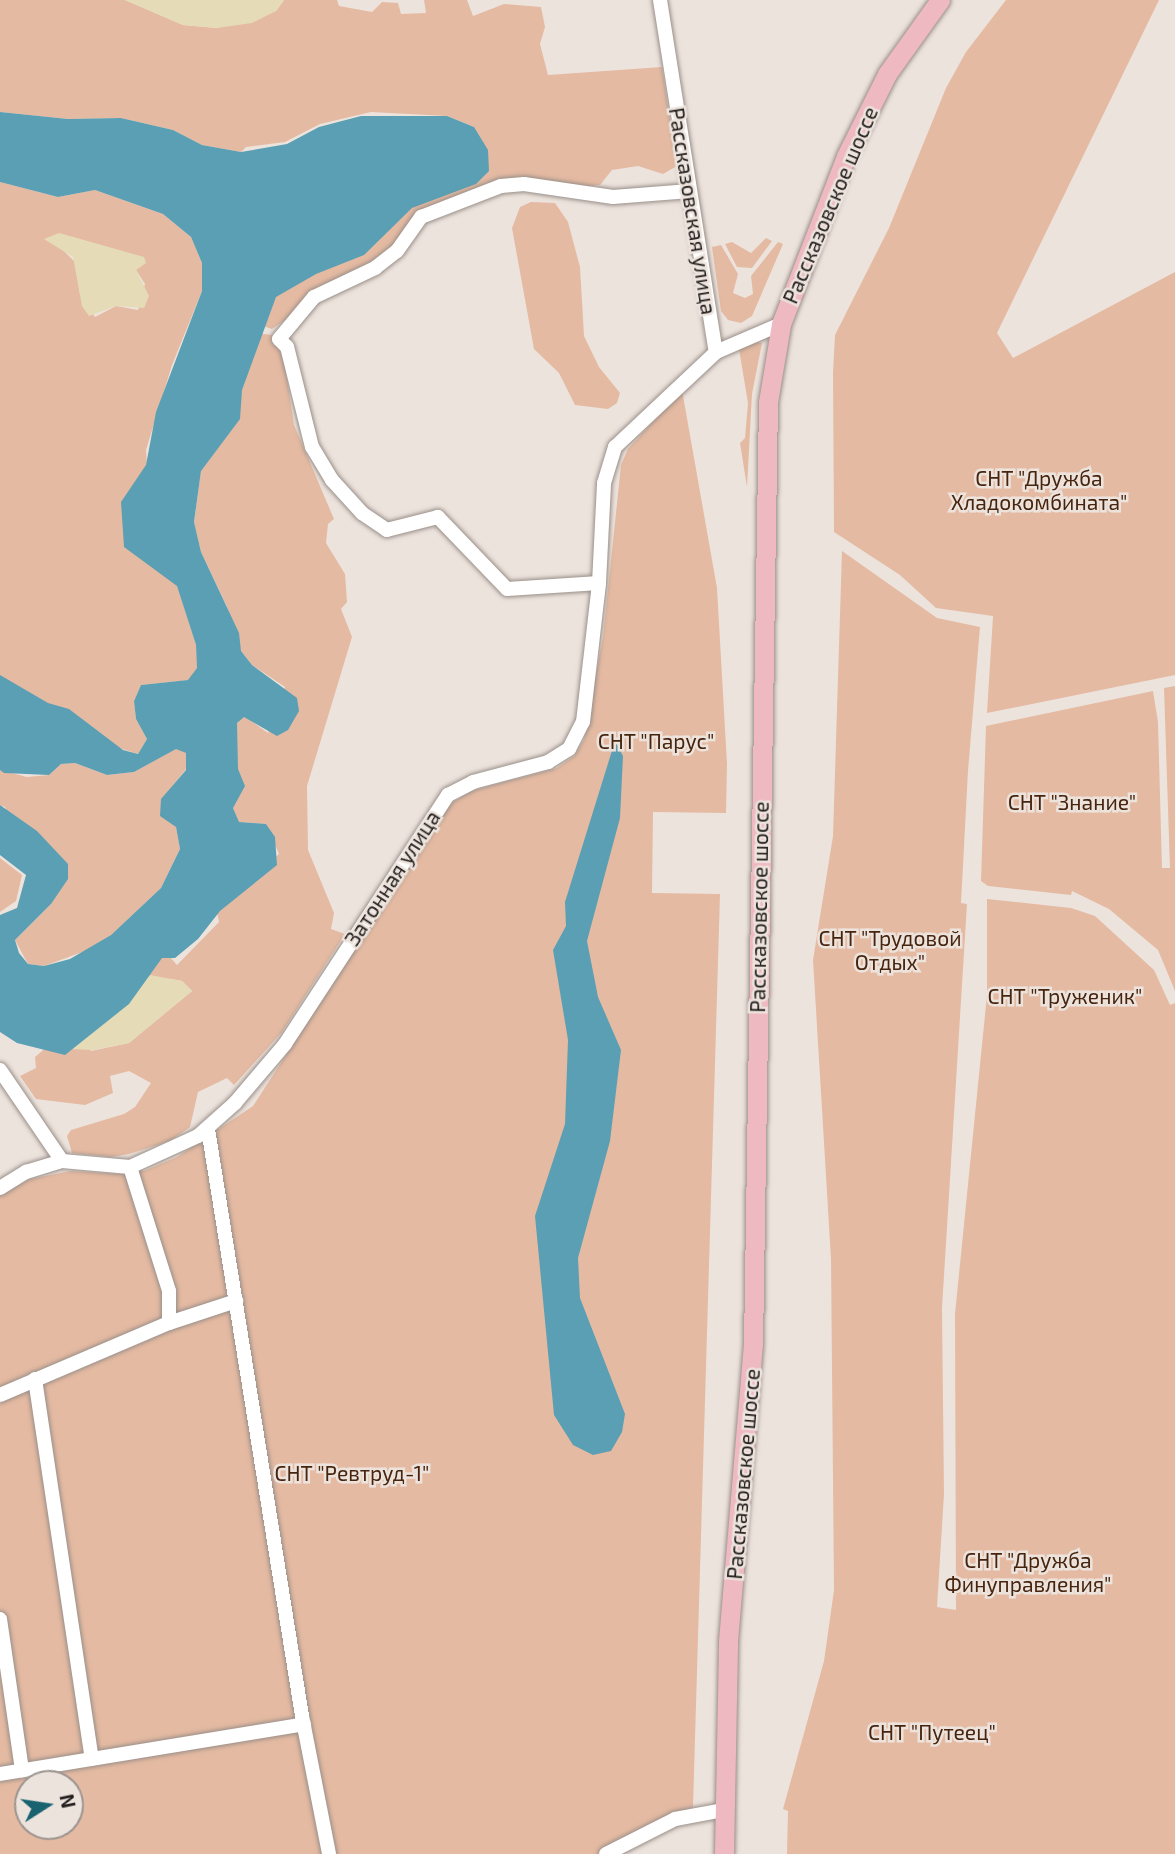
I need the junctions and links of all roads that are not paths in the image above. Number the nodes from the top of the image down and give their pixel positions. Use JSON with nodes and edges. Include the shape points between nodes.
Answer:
{"nodes":[{"id":1,"x":660,"y":0,"type":"edge"},
{"id":2,"x":940,"y":0,"type":"edge"},
{"id":3,"x":690,"y":191,"type":"junction"},
{"id":4,"x":781,"y":324,"type":"junction"},
{"id":5,"x":716,"y":352,"type":"junction"},
{"id":6,"x":599,"y":583,"type":"junction"},
{"id":7,"x":0,"y":1070,"type":"edge"},
{"id":8,"x":208,"y":1129,"type":"junction"},
{"id":9,"x":62,"y":1161,"type":"junction"},
{"id":10,"x":130,"y":1167,"type":"junction"},
{"id":11,"x":0,"y":1188,"type":"edge"},
{"id":12,"x":236,"y":1301,"type":"junction"},
{"id":13,"x":169,"y":1323,"type":"junction"},
{"id":14,"x":35,"y":1379,"type":"junction"},
{"id":15,"x":0,"y":1395,"type":"edge"},
{"id":16,"x":0,"y":1619,"type":"edge"},
{"id":17,"x":304,"y":1724,"type":"junction"},
{"id":18,"x":92,"y":1759,"type":"junction"},
{"id":19,"x":22,"y":1770,"type":"joint"},
{"id":20,"x":724,"y":1810,"type":"junction"},
{"id":21,"x":329,"y":1854,"type":"edge"},
{"id":22,"x":606,"y":1854,"type":"edge"},
{"id":23,"x":723,"y":1854,"type":"edge"}],
"edges":[{"from":1,"to":3,"type":"street","name":"Рассказовская улица"},
{"from":2,"to":4,"type":"main road","name":"Рассказовское шоссе","via":[[887,74],[846,156]]},
{"from":3,"to":5,"type":"street","name":"Рассказовская улица"},
{"from":3,"to":6,"type":"street","via":[[613,198],[524,184],[501,187],[421,217],[402,246],[375,268],[314,297],[279,339],[288,347],[312,447],[332,480],[362,513],[387,530],[438,517],[507,589]]},
{"from":4,"to":5,"type":"street"},
{"from":4,"to":20,"type":"main road","name":"Рассказовское шоссе","via":[[768,402],[763,529],[753,1345],[728,1640]]},
{"from":5,"to":6,"type":"street","name":"Затонная улица","via":[[615,447],[604,483]]},
{"from":6,"to":8,"type":"street","name":"Затонная улица","via":[[583,722],[569,749],[548,762],[473,782],[448,795],[285,1044]]},
{"from":7,"to":9,"type":"street"},
{"from":8,"to":10,"type":"street","name":"Затонная улица","via":[[176,1150]]},
{"from":8,"to":12,"type":"street"},
{"from":9,"to":10,"type":"street","name":"Затонная улица"},
{"from":9,"to":11,"type":"street","via":[[26,1172]]},
{"from":10,"to":13,"type":"street","via":[[169,1291]]},
{"from":12,"to":13,"type":"street"},
{"from":12,"to":17,"type":"street"},
{"from":13,"to":14,"type":"street"},
{"from":14,"to":15,"type":"street"},
{"from":14,"to":18,"type":"street"},
{"from":16,"to":19,"type":"street"},
{"from":17,"to":18,"type":"street"},
{"from":17,"to":21,"type":"street"},
{"from":18,"to":19,"type":"street"},
{"from":20,"to":22,"type":"street","via":[[675,1819]]},
{"from":20,"to":23,"type":"main road","name":"Рассказовское шоссе"}]}
